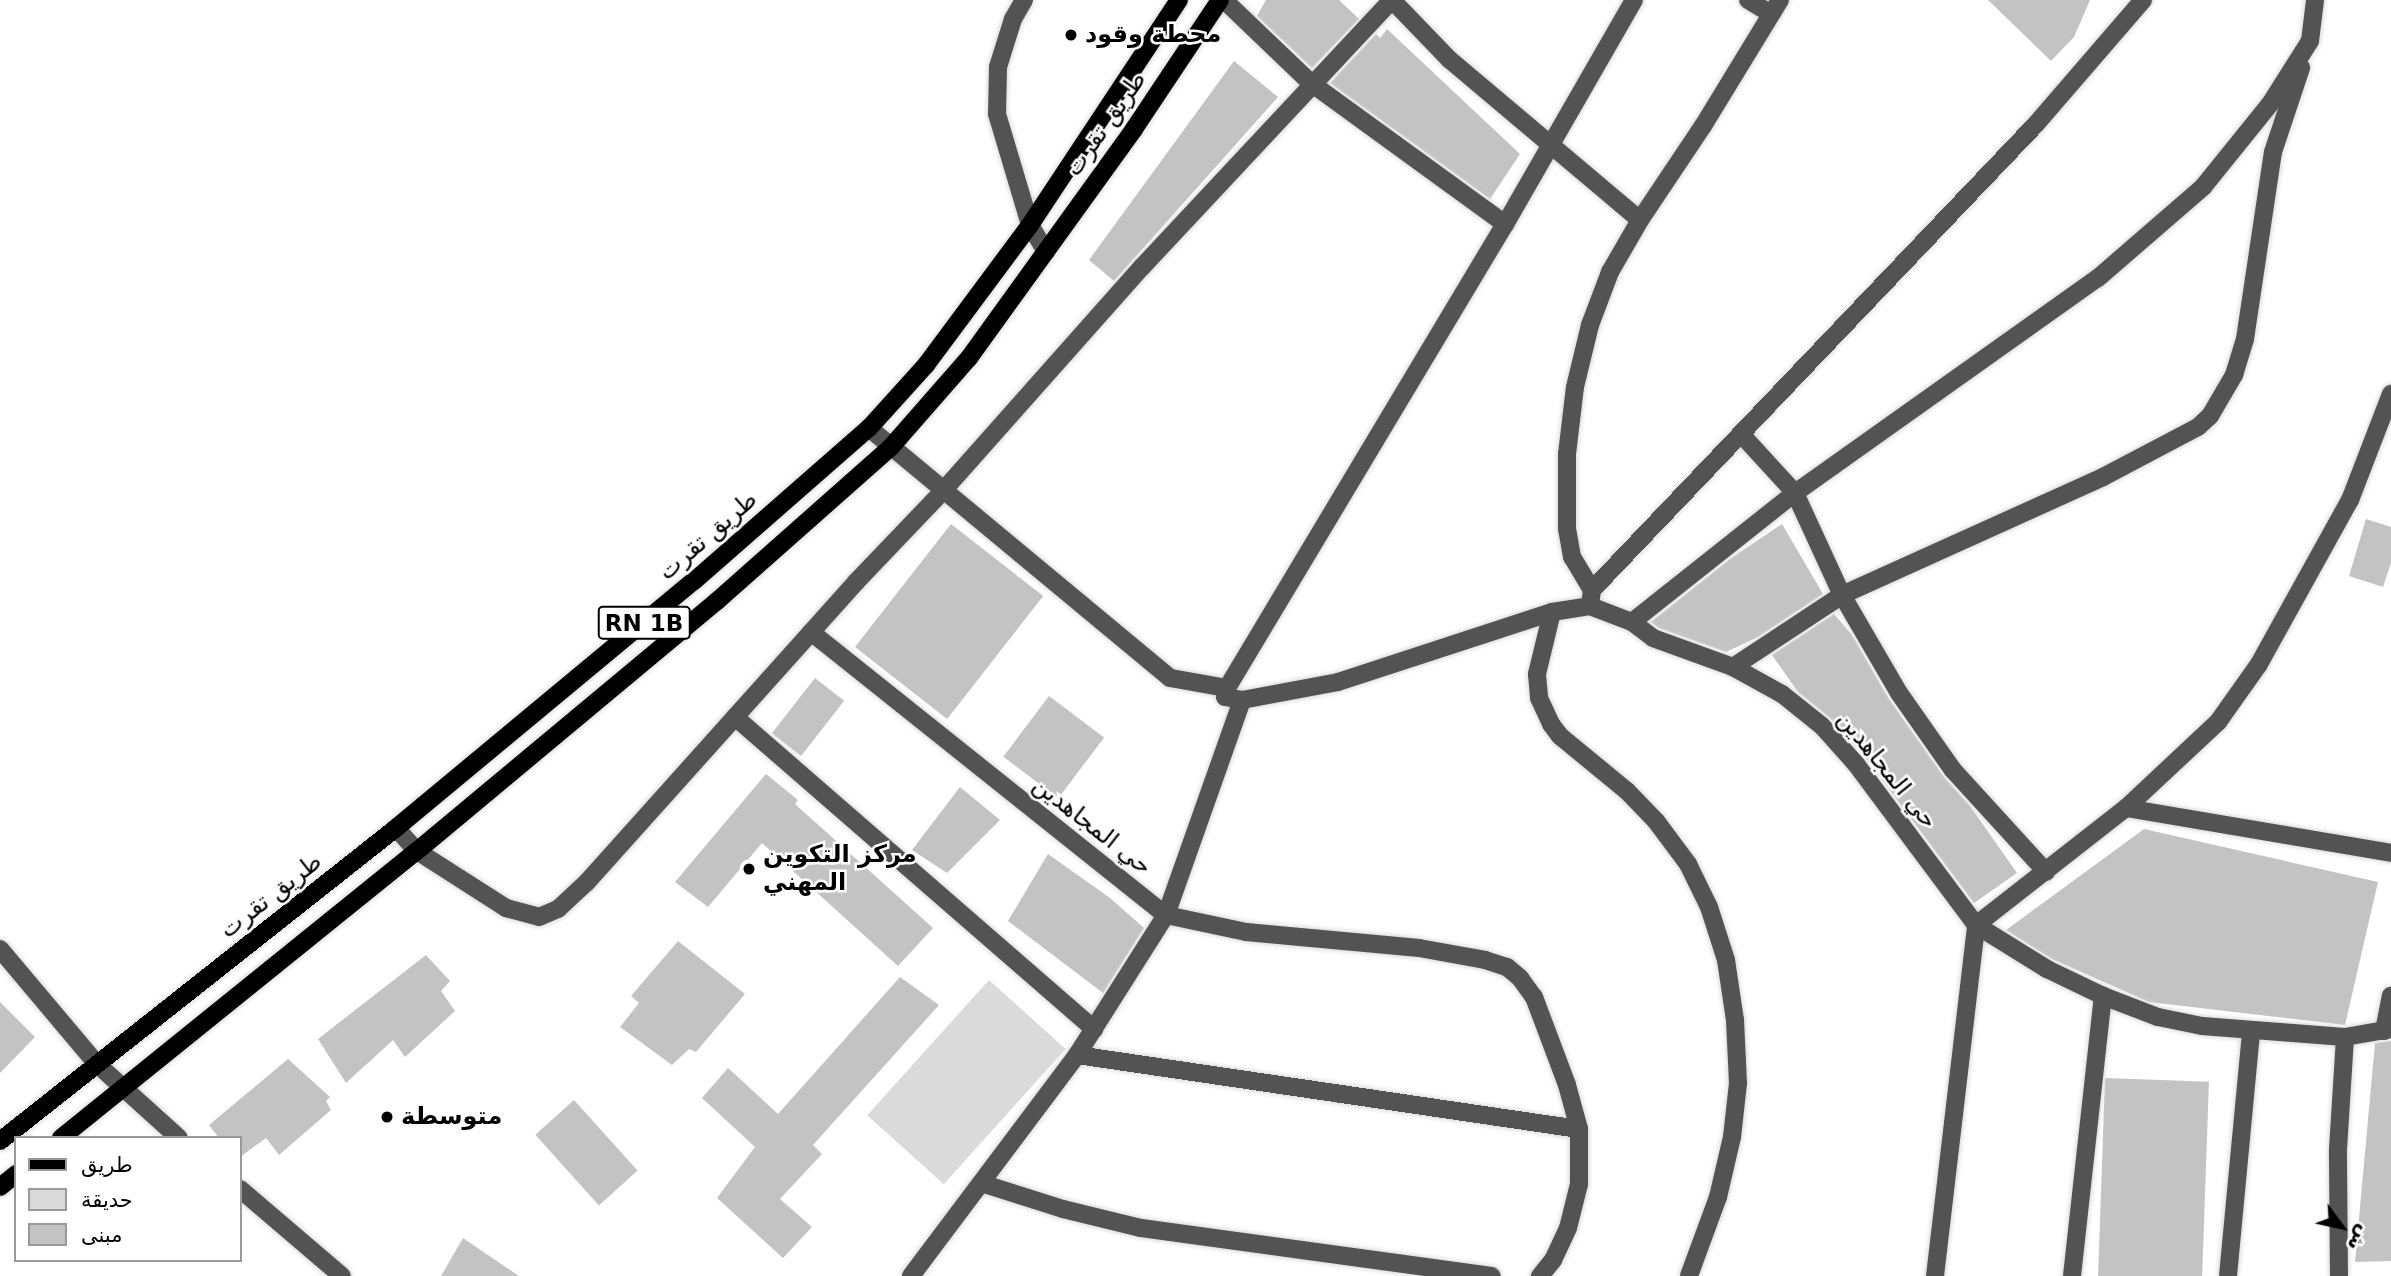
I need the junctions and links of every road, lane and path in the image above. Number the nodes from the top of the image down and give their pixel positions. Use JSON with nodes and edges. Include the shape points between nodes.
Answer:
{"nodes":[{"id":1,"x":1024,"y":0,"type":"edge"},
{"id":2,"x":1179,"y":0,"type":"edge"},
{"id":3,"x":1222,"y":0,"type":"edge"},
{"id":4,"x":1634,"y":0,"type":"edge"},
{"id":5,"x":1748,"y":0,"type":"edge"},
{"id":6,"x":2143,"y":0,"type":"edge"},
{"id":7,"x":2315,"y":0,"type":"edge"},
{"id":8,"x":1776,"y":7,"type":"edge"},
{"id":9,"x":2310,"y":41,"type":"junction"},
{"id":10,"x":1311,"y":83,"type":"junction"},
{"id":11,"x":1551,"y":143,"type":"junction"},
{"id":12,"x":1640,"y":220,"type":"junction"},
{"id":13,"x":1505,"y":224,"type":"junction"},
{"id":14,"x":1030,"y":225,"type":"junction"},
{"id":15,"x":1046,"y":252,"type":"junction"},
{"id":16,"x":2391,"y":394,"type":"edge"},
{"id":17,"x":869,"y":428,"type":"junction"},
{"id":18,"x":1741,"y":434,"type":"junction"},
{"id":19,"x":891,"y":447,"type":"junction"},
{"id":20,"x":942,"y":492,"type":"junction"},
{"id":21,"x":1795,"y":493,"type":"junction"},
{"id":22,"x":1842,"y":595,"type":"junction"},
{"id":23,"x":1591,"y":598,"type":"junction"},
{"id":24,"x":1552,"y":612,"type":"junction"},
{"id":25,"x":1632,"y":622,"type":"junction"},
{"id":26,"x":811,"y":632,"type":"junction"},
{"id":27,"x":1733,"y":667,"type":"junction"},
{"id":28,"x":1227,"y":688,"type":"junction"},
{"id":29,"x":1242,"y":700,"type":"junction"},
{"id":30,"x":735,"y":717,"type":"junction"},
{"id":31,"x":2126,"y":808,"type":"junction"},
{"id":32,"x":396,"y":828,"type":"junction"},
{"id":33,"x":417,"y":851,"type":"junction"},
{"id":34,"x":2391,"y":853,"type":"edge"},
{"id":35,"x":2046,"y":872,"type":"junction"},
{"id":36,"x":1166,"y":915,"type":"junction"},
{"id":37,"x":1976,"y":925,"type":"junction"},
{"id":38,"x":0,"y":949,"type":"edge"},
{"id":39,"x":2103,"y":996,"type":"junction"},
{"id":40,"x":2391,"y":996,"type":"edge"},
{"id":41,"x":1094,"y":1029,"type":"junction"},
{"id":42,"x":2387,"y":1030,"type":"edge"},
{"id":43,"x":2251,"y":1031,"type":"junction"},
{"id":44,"x":2345,"y":1037,"type":"junction"},
{"id":45,"x":1077,"y":1055,"type":"junction"},
{"id":46,"x":97,"y":1064,"type":"junction"},
{"id":47,"x":122,"y":1089,"type":"junction"},
{"id":48,"x":1578,"y":1129,"type":"junction"},
{"id":49,"x":63,"y":1136,"type":"edge"},
{"id":50,"x":177,"y":1136,"type":"edge"},
{"id":51,"x":0,"y":1141,"type":"edge"},
{"id":52,"x":14,"y":1176,"type":"edge"},
{"id":53,"x":981,"y":1183,"type":"junction"},
{"id":54,"x":0,"y":1187,"type":"edge"},
{"id":55,"x":242,"y":1191,"type":"edge"},
{"id":56,"x":342,"y":1276,"type":"edge"},
{"id":57,"x":911,"y":1276,"type":"edge"},
{"id":58,"x":1492,"y":1276,"type":"edge"},
{"id":59,"x":1540,"y":1276,"type":"edge"},
{"id":60,"x":1689,"y":1276,"type":"edge"},
{"id":61,"x":1935,"y":1276,"type":"edge"},
{"id":62,"x":2072,"y":1276,"type":"edge"},
{"id":63,"x":2228,"y":1276,"type":"edge"},
{"id":64,"x":2339,"y":1276,"type":"edge"}],
"edges":[{"from":1,"to":14,"type":"street","via":[[998,67],[997,114]]},
{"from":2,"to":14,"type":"main road","name":"طريق تقرت","number":"RN 1B"},
{"from":3,"to":10,"type":"street"},
{"from":3,"to":15,"type":"main road","name":"طريق تقرت","number":"RN 1B"},
{"from":4,"to":11,"type":"street"},
{"from":5,"to":8,"type":"street"},
{"from":6,"to":18,"type":"street","via":[[2036,124]]},
{"from":7,"to":9,"type":"street"},
{"from":8,"to":12,"type":"street"},
{"from":9,"to":21,"type":"street","via":[[2270,104],[2193,196],[2098,278]]},
{"from":9,"to":22,"type":"street","via":[[2273,152],[2245,340],[2234,375],[2210,416],[2199,427],[2103,477]]},
{"from":10,"to":11,"type":"street","via":[[1392,0],[1450,60]]},
{"from":10,"to":13,"type":"street"},
{"from":10,"to":20,"type":"street"},
{"from":11,"to":12,"type":"street"},
{"from":11,"to":13,"type":"street"},
{"from":12,"to":23,"type":"street","via":[[1610,272],[1575,387],[1567,454],[1567,529],[1572,557]]},
{"from":13,"to":28,"type":"street"},
{"from":14,"to":15,"type":"street"},
{"from":14,"to":17,"type":"main road","name":"طريق تقرت","number":"RN 1B","via":[[926,365]]},
{"from":15,"to":19,"type":"main road","name":"طريق تقرت","number":"RN 1B","via":[[969,358]]},
{"from":16,"to":31,"type":"street","via":[[2350,500],[2259,664],[2218,722]]},
{"from":17,"to":19,"type":"street"},
{"from":17,"to":32,"type":"main road","name":"طريق تقرت","number":"RN 1B","via":[[694,581]]},
{"from":18,"to":21,"type":"street"},
{"from":18,"to":23,"type":"street"},
{"from":19,"to":20,"type":"street"},
{"from":19,"to":33,"type":"main road","name":"طريق تقرت","number":"RN 1B","via":[[717,601]]},
{"from":20,"to":26,"type":"street"},
{"from":20,"to":28,"type":"street","via":[[1170,678]]},
{"from":21,"to":22,"type":"street"},
{"from":21,"to":25,"type":"street"},
{"from":22,"to":27,"type":"street"},
{"from":22,"to":35,"type":"street","via":[[1899,693],[1952,770]]},
{"from":23,"to":24,"type":"street","name":"حي المجاهدين"},
{"from":23,"to":25,"type":"street","name":"حي المجاهدين"},
{"from":24,"to":29,"type":"street","name":"حي المجاهدين","via":[[1338,682]]},
{"from":24,"to":60,"type":"street","via":[[1537,674],[1539,698],[1551,724],[1627,791],[1688,864],[1709,907],[1726,960],[1738,1083],[1733,1126],[1718,1197]]},
{"from":25,"to":27,"type":"street","name":"حي المجاهدين","via":[[1653,638]]},
{"from":26,"to":30,"type":"street"},
{"from":26,"to":36,"type":"street","name":"حي المجاهدين"},
{"from":27,"to":37,"type":"street","name":"حي المجاهدين","via":[[1782,694],[1822,726],[1856,764]]},
{"from":28,"to":29,"type":"street","via":[[1225,697]]},
{"from":29,"to":36,"type":"street","name":"حي المجاهدين"},
{"from":30,"to":33,"type":"street","via":[[558,909],[539,917],[506,908]]},
{"from":30,"to":41,"type":"street"},
{"from":31,"to":34,"type":"street"},
{"from":31,"to":35,"type":"street"},
{"from":32,"to":33,"type":"street"},
{"from":32,"to":46,"type":"main road","name":"طريق تقرت","number":"RN 1B"},
{"from":33,"to":47,"type":"main road","name":"طريق تقرت","number":"RN 1B"},
{"from":35,"to":37,"type":"street"},
{"from":36,"to":41,"type":"street"},
{"from":36,"to":48,"type":"street","via":[[1247,932],[1419,948],[1507,967],[1534,998],[1567,1085]]},
{"from":37,"to":39,"type":"street","name":"حي المجاهدين","via":[[2047,969]]},
{"from":37,"to":61,"type":"street"},
{"from":38,"to":46,"type":"street"},
{"from":39,"to":43,"type":"street","name":"حي المجاهدين","via":[[2158,1017]]},
{"from":39,"to":62,"type":"street"},
{"from":40,"to":42,"type":"street"},
{"from":41,"to":45,"type":"street"},
{"from":42,"to":44,"type":"street","name":"حي المجاهدين"},
{"from":43,"to":44,"type":"street","name":"حي المجاهدين"},
{"from":43,"to":63,"type":"street"},
{"from":44,"to":64,"type":"street","via":[[2338,1149]]},
{"from":45,"to":48,"type":"street"},
{"from":45,"to":53,"type":"street"},
{"from":46,"to":47,"type":"street"},
{"from":46,"to":51,"type":"main road","name":"طريق تقرت","number":"RN 1B"},
{"from":47,"to":49,"type":"main road","name":"طريق تقرت","number":"RN 1B"},
{"from":47,"to":50,"type":"street"},
{"from":48,"to":59,"type":"street","via":[[1579,1184],[1568,1228]]},
{"from":52,"to":54,"type":"main road"},
{"from":53,"to":57,"type":"street"},
{"from":53,"to":58,"type":"street","via":[[1141,1228]]},
{"from":55,"to":56,"type":"street"}]}
